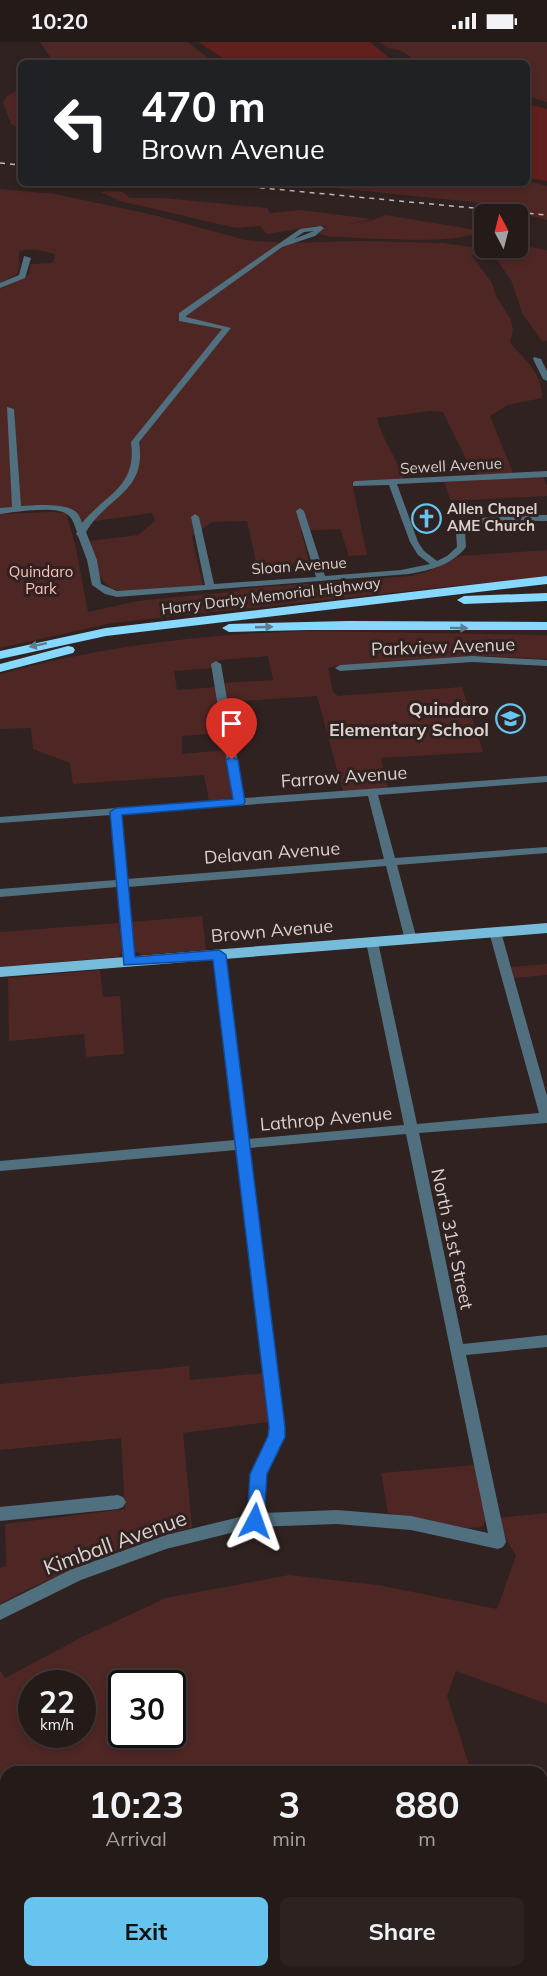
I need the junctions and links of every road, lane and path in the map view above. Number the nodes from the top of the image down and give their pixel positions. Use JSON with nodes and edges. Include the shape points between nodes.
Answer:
{"nodes":[{"id":1,"x":279,"y":246,"type":"dead end"},
{"id":2,"x":27,"y":258,"type":"dead end"},
{"id":3,"x":0,"y":286,"type":"edge"},
{"id":4,"x":537,"y":359,"type":"dead end"},
{"id":5,"x":547,"y":379,"type":"edge"},
{"id":6,"x":10,"y":409,"type":"dead end"},
{"id":7,"x":547,"y":474,"type":"edge"},
{"id":8,"x":392,"y":482,"type":"junction"},
{"id":9,"x":356,"y":484,"type":"dead end"},
{"id":10,"x":17,"y":510,"type":"junction"},
{"id":11,"x":0,"y":511,"type":"edge"},
{"id":12,"x":300,"y":511,"type":"dead end"},
{"id":13,"x":195,"y":518,"type":"dead end"},
{"id":14,"x":547,"y":518,"type":"edge"},
{"id":15,"x":80,"y":534,"type":"junction"},
{"id":16,"x":436,"y":564,"type":"junction"},
{"id":17,"x":321,"y":579,"type":"junction"},
{"id":18,"x":547,"y":580,"type":"edge"},
{"id":19,"x":210,"y":588,"type":"junction"},
{"id":20,"x":547,"y":597,"type":"edge"},
{"id":21,"x":325,"y":606,"type":"junction"},
{"id":22,"x":547,"y":628,"type":"edge"},
{"id":23,"x":0,"y":655,"type":"edge"},
{"id":24,"x":547,"y":663,"type":"edge"},
{"id":25,"x":216,"y":664,"type":"dead end"},
{"id":26,"x":0,"y":668,"type":"edge"},
{"id":27,"x":340,"y":668,"type":"dead end"},
{"id":28,"x":547,"y":779,"type":"edge"},
{"id":29,"x":372,"y":792,"type":"junction"},
{"id":30,"x":239,"y":802,"type":"junction"},
{"id":31,"x":116,"y":812,"type":"junction"},
{"id":32,"x":0,"y":820,"type":"edge"},
{"id":33,"x":547,"y":850,"type":"edge"},
{"id":34,"x":390,"y":862,"type":"junction"},
{"id":35,"x":122,"y":883,"type":"junction"},
{"id":36,"x":0,"y":893,"type":"edge"},
{"id":37,"x":547,"y":928,"type":"edge"},
{"id":38,"x":495,"y":932,"type":"junction"},
{"id":39,"x":411,"y":940,"type":"junction"},
{"id":40,"x":372,"y":942,"type":"junction"},
{"id":41,"x":219,"y":955,"type":"junction"},
{"id":42,"x":129,"y":962,"type":"junction"},
{"id":43,"x":0,"y":972,"type":"edge"},
{"id":44,"x":547,"y":1117,"type":"edge"},
{"id":45,"x":411,"y":1130,"type":"junction"},
{"id":46,"x":243,"y":1144,"type":"junction"},
{"id":47,"x":0,"y":1166,"type":"edge"},
{"id":48,"x":547,"y":1341,"type":"edge"},
{"id":49,"x":457,"y":1350,"type":"junction"},
{"id":50,"x":118,"y":1502,"type":"dead end"},
{"id":51,"x":0,"y":1515,"type":"edge"},
{"id":52,"x":255,"y":1521,"type":"junction"},
{"id":53,"x":498,"y":1542,"type":"joint"},
{"id":54,"x":0,"y":1613,"type":"edge"}],
"edges":[{"from":1,"to":15,"type":"street","via":[[182,315],[182,320],[227,328],[135,442],[137,465],[130,480],[96,510]]},
{"from":2,"to":3,"type":"street","via":[[22,276]]},
{"from":4,"to":5,"type":"street"},
{"from":6,"to":10,"type":"street"},
{"from":7,"to":8,"type":"street","name":"Sewell Avenue"},
{"from":8,"to":9,"type":"street","name":"Sewell Avenue"},
{"from":8,"to":16,"type":"street","via":[[414,542]]},
{"from":10,"to":11,"type":"street"},
{"from":10,"to":15,"type":"street","via":[[70,510]]},
{"from":12,"to":17,"type":"street"},
{"from":13,"to":19,"type":"street"},
{"from":14,"to":16,"type":"street","name":"Sloan Avenue","via":[[465,525],[460,531],[459,552]]},
{"from":15,"to":19,"type":"street","name":"Sloan Avenue","via":[[92,560],[97,585],[108,592]]},
{"from":16,"to":17,"type":"street","name":"Sloan Avenue","via":[[395,574]]},
{"from":17,"to":19,"type":"street","name":"Sloan Avenue"},
{"from":18,"to":21,"type":"highway","name":"Harry Darby Memorial Highway"},
{"from":20,"to":21,"type":"highway"},
{"from":21,"to":23,"type":"highway","name":"Harry Darby Memorial Highway","one_way":true,"via":[[106,632]]},
{"from":26,"to":22,"type":"highway","name":"Harry Darby Memorial Highway","one_way":true,"via":[[79,648],[167,633],[231,628]]},
{"from":24,"to":27,"type":"street","name":"Parkview Avenue","via":[[472,659]]},
{"from":25,"to":30,"type":"street"},
{"from":28,"to":29,"type":"street","name":"Farrow Avenue"},
{"from":29,"to":30,"type":"street","name":"Farrow Avenue"},
{"from":29,"to":34,"type":"street"},
{"from":30,"to":31,"type":"street","name":"Farrow Avenue"},
{"from":31,"to":32,"type":"street","name":"Farrow Avenue"},
{"from":31,"to":35,"type":"street"},
{"from":33,"to":34,"type":"street","name":"Delavan Avenue"},
{"from":34,"to":35,"type":"street","name":"Delavan Avenue"},
{"from":34,"to":39,"type":"street"},
{"from":35,"to":36,"type":"street","name":"Delavan Avenue"},
{"from":35,"to":42,"type":"street"},
{"from":37,"to":38,"type":"main road","name":"Brown Avenue"},
{"from":38,"to":39,"type":"main road","name":"Brown Avenue"},
{"from":38,"to":44,"type":"street"},
{"from":39,"to":40,"type":"main road","name":"Brown Avenue"},
{"from":40,"to":41,"type":"main road","name":"Brown Avenue"},
{"from":40,"to":45,"type":"street","name":"North 31st Street"},
{"from":41,"to":42,"type":"main road","name":"Brown Avenue"},
{"from":41,"to":46,"type":"street"},
{"from":42,"to":43,"type":"main road","name":"Brown Avenue"},
{"from":44,"to":45,"type":"street","name":"Lathrop Avenue"},
{"from":45,"to":46,"type":"street","name":"Lathrop Avenue"},
{"from":45,"to":49,"type":"street","name":"North 31st Street"},
{"from":46,"to":47,"type":"street","name":"Lathrop Avenue"},
{"from":46,"to":52,"type":"street","via":[[277,1427],[277,1437],[258,1474]]},
{"from":48,"to":49,"type":"street"},
{"from":49,"to":53,"type":"street","name":"North 31st Street"},
{"from":50,"to":51,"type":"street"},
{"from":52,"to":53,"type":"street","name":"Kimball Avenue","via":[[337,1517],[411,1523]]},
{"from":52,"to":54,"type":"street","name":"Kimball Avenue","via":[[166,1542],[76,1575]]}]}
